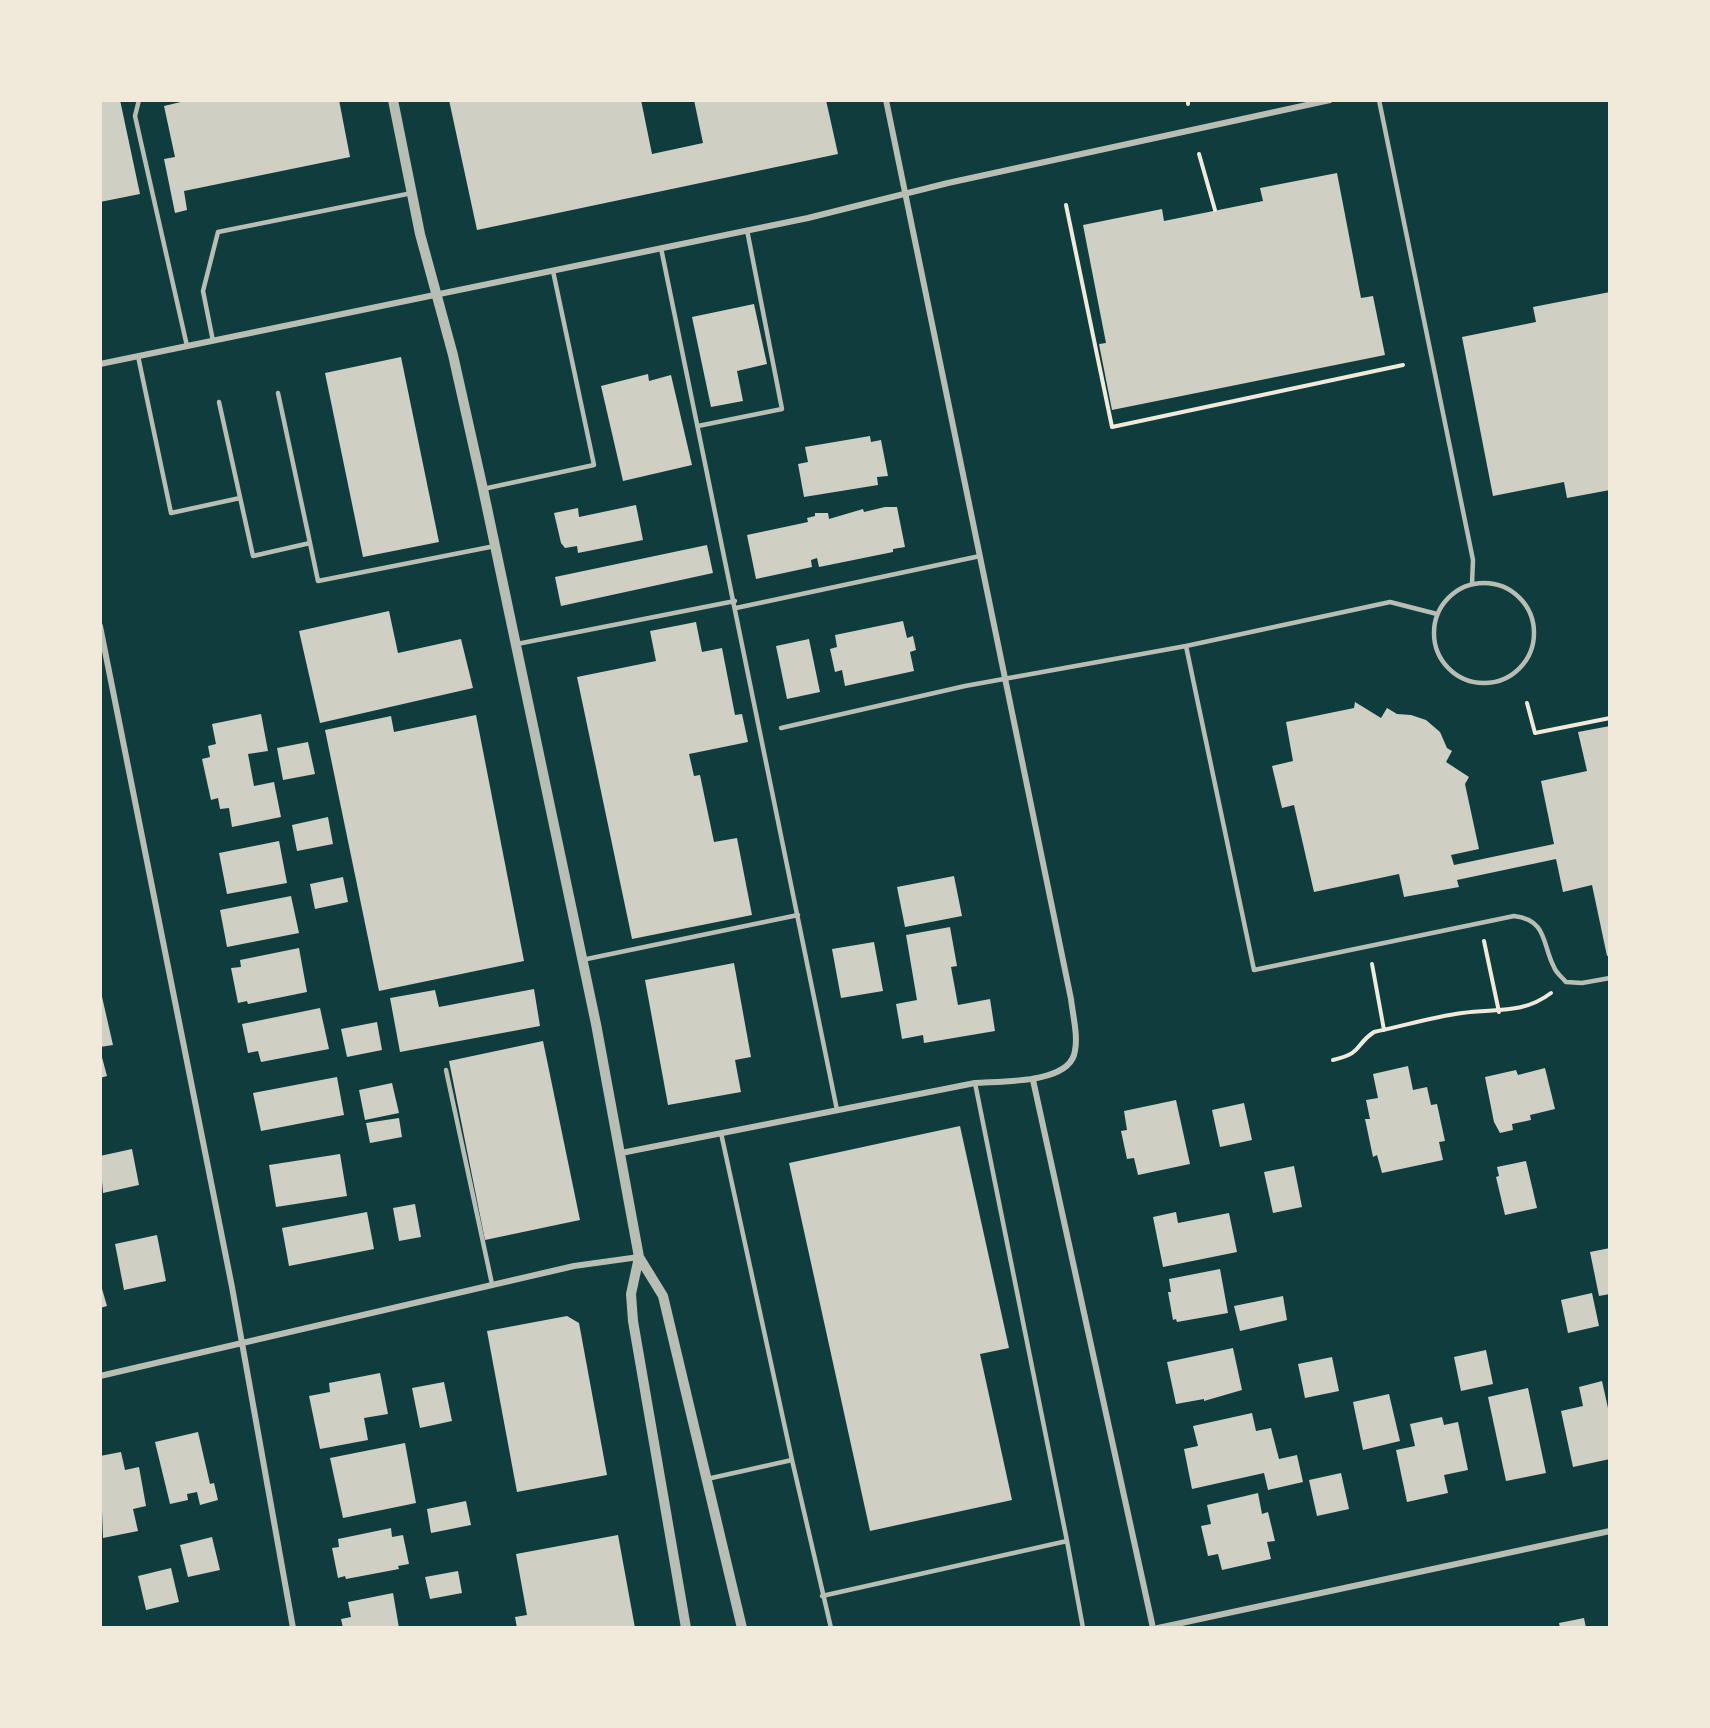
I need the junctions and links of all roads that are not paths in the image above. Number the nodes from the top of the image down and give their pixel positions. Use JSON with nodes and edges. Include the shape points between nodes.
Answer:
{"nodes":[{"id":1,"x":139,"y":100,"type":"edge"},
{"id":2,"x":393,"y":100,"type":"edge"},
{"id":3,"x":886,"y":100,"type":"edge"},
{"id":4,"x":1330,"y":100,"type":"edge"},
{"id":5,"x":1379,"y":100,"type":"edge"},
{"id":6,"x":412,"y":193,"type":"junction"},
{"id":7,"x":906,"y":195,"type":"junction"},
{"id":8,"x":747,"y":230,"type":"junction"},
{"id":9,"x":661,"y":248,"type":"junction"},
{"id":10,"x":553,"y":271,"type":"junction"},
{"id":11,"x":435,"y":294,"type":"junction"},
{"id":12,"x":213,"y":341,"type":"junction"},
{"id":13,"x":187,"y":346,"type":"junction"},
{"id":14,"x":138,"y":356,"type":"junction"},
{"id":15,"x":100,"y":364,"type":"edge"},
{"id":16,"x":278,"y":393,"type":"dead end"},
{"id":17,"x":219,"y":402,"type":"dead end"},
{"id":18,"x":698,"y":426,"type":"junction"},
{"id":19,"x":483,"y":489,"type":"junction"},
{"id":20,"x":240,"y":498,"type":"junction"},
{"id":21,"x":310,"y":543,"type":"junction"},
{"id":22,"x":495,"y":546,"type":"junction"},
{"id":23,"x":980,"y":556,"type":"junction"},
{"id":24,"x":1472,"y":584,"type":"junction"},
{"id":25,"x":736,"y":604,"type":"junction"},
{"id":26,"x":1437,"y":614,"type":"junction"},
{"id":27,"x":100,"y":626,"type":"edge"},
{"id":28,"x":515,"y":644,"type":"junction"},
{"id":29,"x":1186,"y":646,"type":"junction"},
{"id":30,"x":1005,"y":681,"type":"junction"},
{"id":31,"x":781,"y":728,"type":"dead end"},
{"id":32,"x":798,"y":915,"type":"junction"},
{"id":33,"x":582,"y":960,"type":"junction"},
{"id":34,"x":1610,"y":978,"type":"edge"},
{"id":35,"x":446,"y":1070,"type":"dead end"},
{"id":36,"x":1033,"y":1080,"type":"junction"},
{"id":37,"x":975,"y":1083,"type":"junction"},
{"id":38,"x":837,"y":1110,"type":"junction"},
{"id":39,"x":721,"y":1133,"type":"junction"},
{"id":40,"x":621,"y":1153,"type":"junction"},
{"id":41,"x":639,"y":1257,"type":"junction"},
{"id":42,"x":492,"y":1284,"type":"junction"},
{"id":43,"x":242,"y":1343,"type":"junction"},
{"id":44,"x":100,"y":1376,"type":"edge"},
{"id":45,"x":792,"y":1460,"type":"junction"},
{"id":46,"x":707,"y":1479,"type":"junction"},
{"id":47,"x":1610,"y":1532,"type":"edge"},
{"id":48,"x":1067,"y":1541,"type":"junction"},
{"id":49,"x":822,"y":1596,"type":"junction"},
{"id":50,"x":293,"y":1628,"type":"edge"},
{"id":51,"x":686,"y":1628,"type":"edge"},
{"id":52,"x":742,"y":1628,"type":"edge"},
{"id":53,"x":831,"y":1628,"type":"edge"},
{"id":54,"x":1083,"y":1628,"type":"edge"},
{"id":55,"x":1155,"y":1628,"type":"edge"}],
"edges":[{"from":1,"to":13,"type":"lane","via":[[135,116]]},
{"from":2,"to":6,"type":"street"},
{"from":3,"to":7,"type":"street"},
{"from":4,"to":7,"type":"street"},
{"from":5,"to":24,"type":"lane","via":[[1473,560]]},
{"from":6,"to":11,"type":"street"},
{"from":6,"to":12,"type":"lane","via":[[218,232],[203,291]]},
{"from":7,"to":8,"type":"street"},
{"from":7,"to":23,"type":"street"},
{"from":8,"to":9,"type":"street"},
{"from":8,"to":18,"type":"lane","via":[[782,409]]},
{"from":9,"to":10,"type":"street"},
{"from":9,"to":18,"type":"lane"},
{"from":10,"to":11,"type":"street"},
{"from":10,"to":19,"type":"lane","via":[[594,465]]},
{"from":11,"to":12,"type":"street"},
{"from":11,"to":19,"type":"street"},
{"from":12,"to":13,"type":"street"},
{"from":13,"to":14,"type":"street"},
{"from":14,"to":15,"type":"street"},
{"from":14,"to":20,"type":"lane","via":[[171,513]]},
{"from":16,"to":21,"type":"lane"},
{"from":17,"to":20,"type":"lane"},
{"from":18,"to":25,"type":"lane"},
{"from":19,"to":22,"type":"street"},
{"from":20,"to":21,"type":"lane","via":[[253,556]]},
{"from":21,"to":22,"type":"lane","via":[[318,581]]},
{"from":22,"to":28,"type":"street"},
{"from":23,"to":25,"type":"lane"},
{"from":23,"to":30,"type":"street"},
{"from":24,"to":26,"type":"lane","via":[[1455,591]]},
{"from":24,"to":26,"type":"lane","via":[[1496,584],[1509,589],[1521,598],[1530,613],[1532,647],[1525,662],[1512,674],[1497,682],[1480,683],[1463,679],[1449,669],[1434,642]]},
{"from":25,"to":28,"type":"lane"},
{"from":25,"to":32,"type":"lane"},
{"from":26,"to":29,"type":"lane","via":[[1390,602]]},
{"from":27,"to":43,"type":"street"},
{"from":28,"to":33,"type":"street"},
{"from":29,"to":30,"type":"lane"},
{"from":29,"to":34,"type":"lane","via":[[1254,970],[1514,916],[1526,917],[1537,926],[1554,968],[1566,982]]},
{"from":30,"to":31,"type":"lane","via":[[965,686]]},
{"from":30,"to":36,"type":"street","via":[[1076,1037],[1073,1057],[1061,1069]]},
{"from":32,"to":33,"type":"lane"},
{"from":32,"to":38,"type":"lane"},
{"from":33,"to":40,"type":"street"},
{"from":35,"to":42,"type":"lane"},
{"from":36,"to":37,"type":"street"},
{"from":36,"to":55,"type":"street"},
{"from":37,"to":38,"type":"street"},
{"from":37,"to":48,"type":"lane"},
{"from":38,"to":39,"type":"street"},
{"from":39,"to":40,"type":"street"},
{"from":39,"to":45,"type":"lane"},
{"from":40,"to":41,"type":"street"},
{"from":41,"to":42,"type":"street"},
{"from":41,"to":46,"type":"street","via":[[663,1296]]},
{"from":41,"to":51,"type":"street","via":[[631,1294],[633,1321]]},
{"from":42,"to":43,"type":"street"},
{"from":43,"to":44,"type":"street"},
{"from":43,"to":50,"type":"street"},
{"from":45,"to":46,"type":"lane"},
{"from":45,"to":49,"type":"lane"},
{"from":46,"to":52,"type":"street"},
{"from":47,"to":55,"type":"street"},
{"from":48,"to":49,"type":"lane"},
{"from":48,"to":54,"type":"lane"},
{"from":49,"to":53,"type":"lane"}]}
